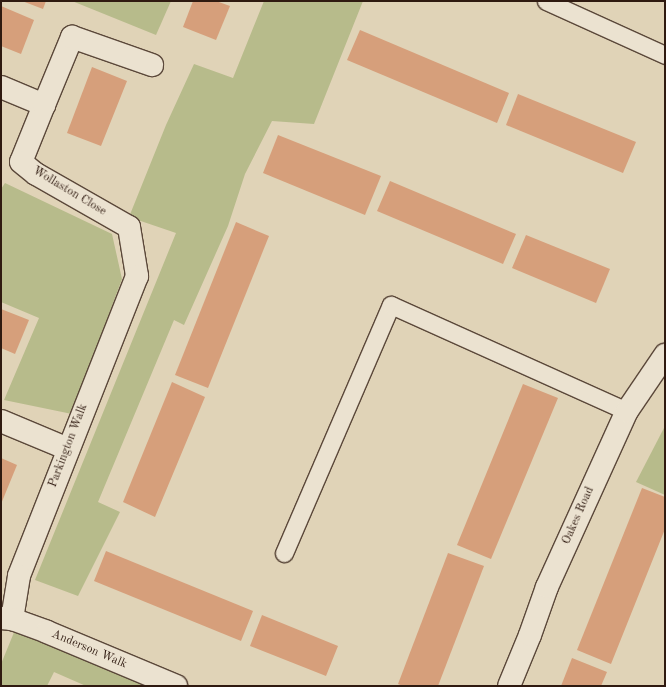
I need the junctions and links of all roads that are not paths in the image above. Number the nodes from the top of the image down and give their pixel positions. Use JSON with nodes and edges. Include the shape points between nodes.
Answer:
{"nodes":[{"id":1,"x":546,"y":1,"type":"edge"},
{"id":2,"x":665,"y":55,"type":"edge"},
{"id":3,"x":152,"y":64,"type":"dead end"},
{"id":4,"x":1,"y":87,"type":"edge"},
{"id":5,"x":44,"y":105,"type":"junction"},
{"id":6,"x":137,"y":276,"type":"joint"},
{"id":7,"x":665,"y":355,"type":"edge"},
{"id":8,"x":627,"y":411,"type":"junction"},
{"id":9,"x":1,"y":421,"type":"edge"},
{"id":10,"x":68,"y":449,"type":"junction"},
{"id":11,"x":284,"y":553,"type":"dead end"},
{"id":12,"x":6,"y":619,"type":"edge"},
{"id":13,"x":176,"y":686,"type":"edge"},
{"id":14,"x":509,"y":686,"type":"edge"}],
"edges":[{"from":1,"to":2,"type":"lane"},
{"from":3,"to":5,"type":"street","name":"Wollaston Close","via":[[72,37]]},
{"from":4,"to":5,"type":"street"},
{"from":5,"to":6,"type":"street","name":"Wollaston Close","via":[[21,162],[36,174],[129,227]]},
{"from":6,"to":10,"type":"street","name":"Parkington Walk"},
{"from":7,"to":8,"type":"street","name":"Oakes Road"},
{"from":8,"to":11,"type":"lane","via":[[391,306]]},
{"from":8,"to":14,"type":"street","name":"Oakes Road","via":[[547,587]]},
{"from":9,"to":10,"type":"street"},
{"from":10,"to":12,"type":"street","name":"Parkington Walk","via":[[19,576]]},
{"from":12,"to":13,"type":"street","name":"Anderson Walk","via":[[47,632]]}]}
